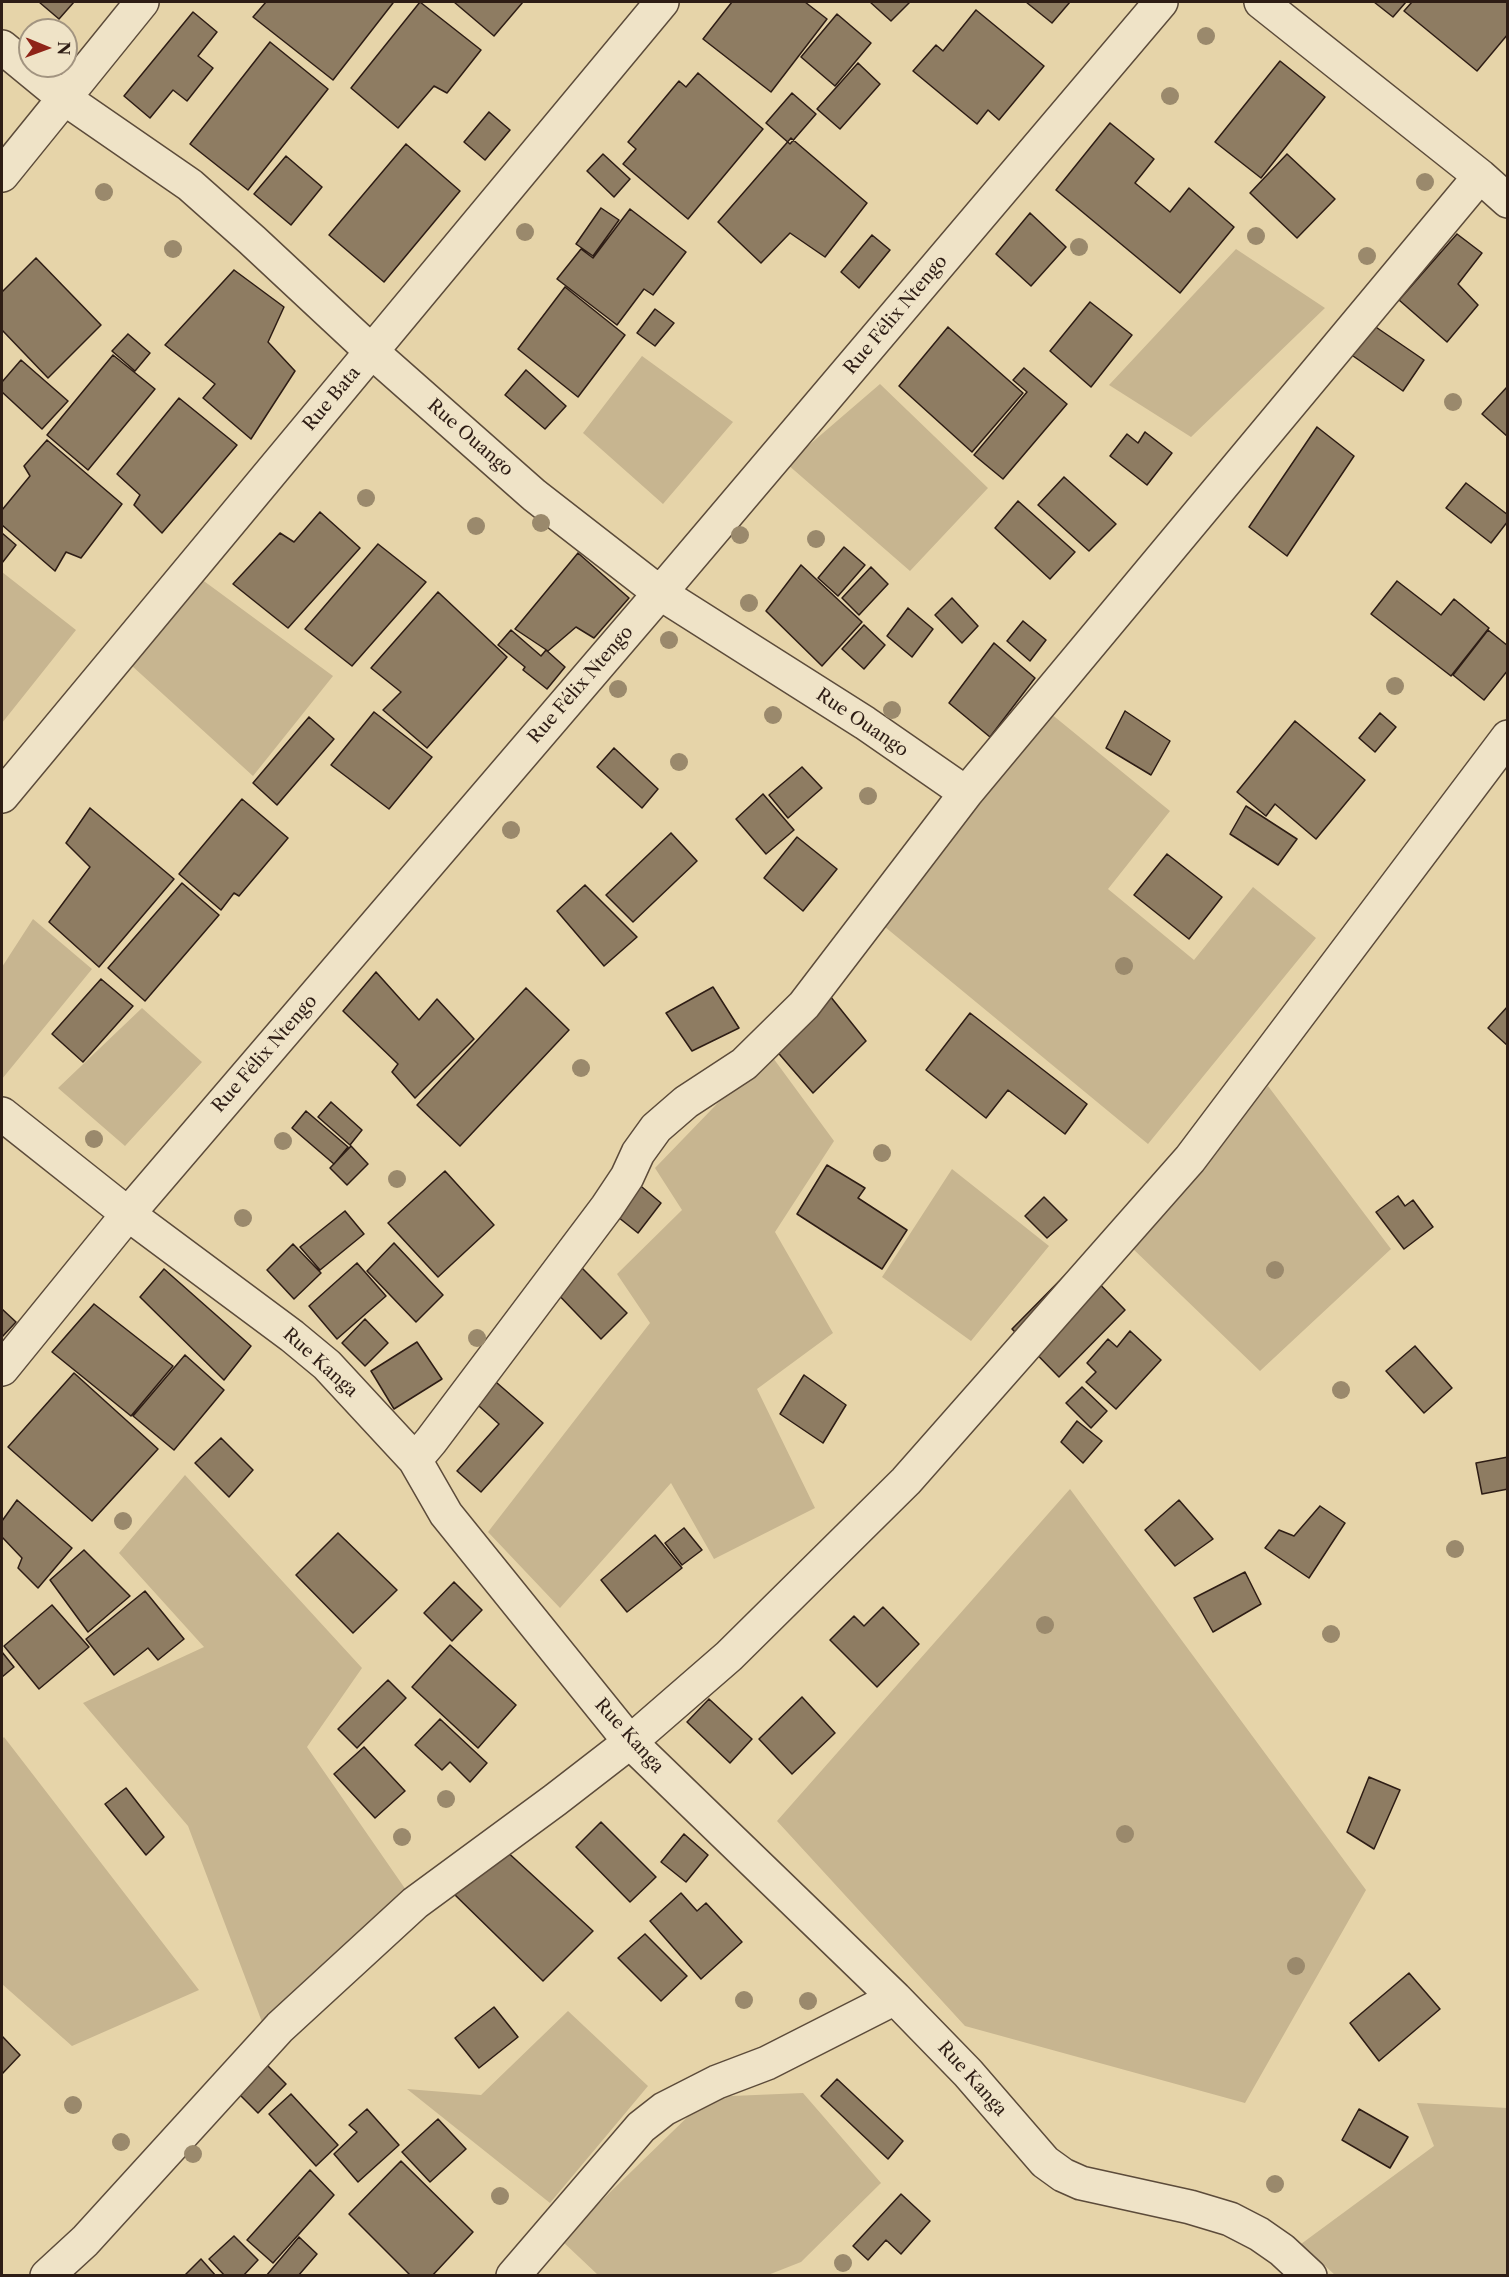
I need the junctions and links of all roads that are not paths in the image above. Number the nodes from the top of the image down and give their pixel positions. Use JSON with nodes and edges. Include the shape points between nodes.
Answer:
{"nodes":[{"id":1,"x":142,"y":2,"type":"edge"},
{"id":2,"x":662,"y":2,"type":"edge"},
{"id":3,"x":1161,"y":2,"type":"edge"},
{"id":4,"x":1262,"y":2,"type":"edge"},
{"id":5,"x":2,"y":47,"type":"edge"},
{"id":6,"x":64,"y":98,"type":"junction"},
{"id":7,"x":2,"y":174,"type":"edge"},
{"id":8,"x":1480,"y":176,"type":"junction"},
{"id":9,"x":1508,"y":201,"type":"edge"},
{"id":10,"x":371,"y":351,"type":"junction"},
{"id":11,"x":660,"y":593,"type":"junction"},
{"id":12,"x":1508,"y":737,"type":"edge"},
{"id":13,"x":966,"y":793,"type":"junction"},
{"id":14,"x":2,"y":796,"type":"edge"},
{"id":15,"x":2,"y":1114,"type":"edge"},
{"id":16,"x":128,"y":1214,"type":"junction"},
{"id":17,"x":2,"y":1369,"type":"edge"},
{"id":18,"x":415,"y":1460,"type":"junction"},
{"id":19,"x":630,"y":1742,"type":"junction"},
{"id":20,"x":895,"y":1998,"type":"junction"},
{"id":21,"x":47,"y":2276,"type":"edge"},
{"id":22,"x":513,"y":2276,"type":"edge"},
{"id":23,"x":1310,"y":2276,"type":"edge"}],
"edges":[{"from":1,"to":6,"type":"street"},
{"from":2,"to":10,"type":"street","name":"Rue Bata"},
{"from":3,"to":11,"type":"street","name":"Rue Félix Ntengo"},
{"from":4,"to":8,"type":"street"},
{"from":5,"to":6,"type":"street","name":"Rue Ouango"},
{"from":6,"to":7,"type":"street"},
{"from":6,"to":10,"type":"street","name":"Rue Ouango","via":[[189,185]]},
{"from":8,"to":9,"type":"street"},
{"from":8,"to":13,"type":"street"},
{"from":10,"to":11,"type":"street","name":"Rue Ouango","via":[[534,495]]},
{"from":10,"to":14,"type":"street","name":"Rue Bata"},
{"from":11,"to":13,"type":"street","name":"Rue Ouango"},
{"from":11,"to":16,"type":"street","name":"Rue Félix Ntengo"},
{"from":12,"to":19,"type":"street","via":[[1190,1159],[906,1481],[729,1656]]},
{"from":13,"to":18,"type":"street","via":[[804,1005],[744,1064],[686,1102],[656,1128],[607,1207]]},
{"from":15,"to":16,"type":"street","name":"Rue Kanga"},
{"from":16,"to":17,"type":"street","name":"Rue Félix Ntengo"},
{"from":16,"to":18,"type":"street","name":"Rue Kanga","via":[[318,1358]]},
{"from":18,"to":19,"type":"street","name":"Rue Kanga","via":[[446,1514]]},
{"from":19,"to":20,"type":"street","name":"Rue Kanga"},
{"from":19,"to":21,"type":"street","via":[[416,1903],[288,2019],[85,2241]]},
{"from":20,"to":22,"type":"street","via":[[767,2063],[717,2082],[664,2109],[641,2127]]},
{"from":20,"to":23,"type":"street","name":"Rue Kanga","via":[[968,2073],[1045,2162],[1063,2175],[1081,2183],[1230,2219],[1282,2250]]}]}
